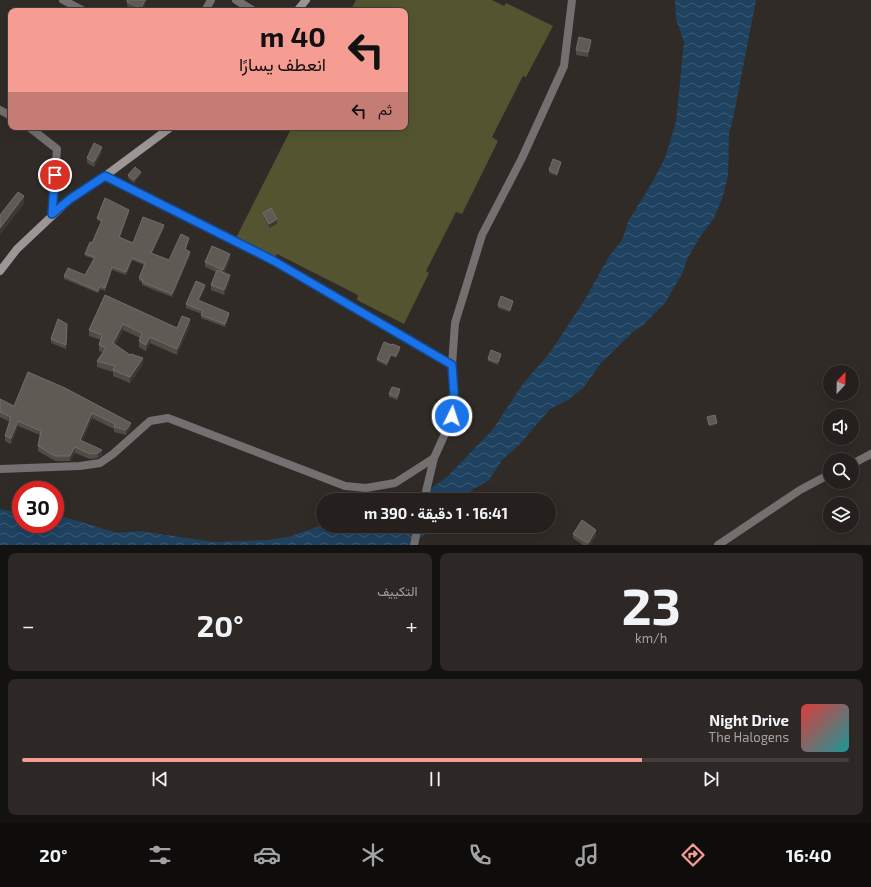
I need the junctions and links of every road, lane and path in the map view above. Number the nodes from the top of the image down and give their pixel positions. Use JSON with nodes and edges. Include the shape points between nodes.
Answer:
{"nodes":[{"id":1,"x":63,"y":0,"type":"edge"},
{"id":2,"x":236,"y":0,"type":"edge"},
{"id":3,"x":306,"y":0,"type":"edge"},
{"id":4,"x":572,"y":0,"type":"edge"},
{"id":5,"x":77,"y":8,"type":"edge"},
{"id":6,"x":249,"y":8,"type":"edge"},
{"id":7,"x":299,"y":8,"type":"edge"},
{"id":8,"x":33,"y":130,"type":"edge"},
{"id":9,"x":167,"y":130,"type":"edge"},
{"id":10,"x":105,"y":176,"type":"junction"},
{"id":11,"x":52,"y":214,"type":"junction"},
{"id":12,"x":0,"y":271,"type":"edge"},
{"id":13,"x":452,"y":365,"type":"junction"},
{"id":14,"x":871,"y":454,"type":"edge"},
{"id":15,"x":434,"y":458,"type":"junction"},
{"id":16,"x":859,"y":460,"type":"edge"},
{"id":17,"x":0,"y":469,"type":"edge"},
{"id":18,"x":823,"y":478,"type":"edge"},
{"id":19,"x":426,"y":493,"type":"edge"},
{"id":20,"x":417,"y":533,"type":"edge"},
{"id":21,"x":414,"y":545,"type":"edge"},
{"id":22,"x":718,"y":545,"type":"edge"}],
"edges":[{"from":1,"to":5,"type":"street"},
{"from":2,"to":6,"type":"street"},
{"from":3,"to":7,"type":"street"},
{"from":4,"to":13,"type":"street","via":[[564,66],[522,158],[482,235],[455,323]]},
{"from":8,"to":11,"type":"street","via":[[57,149]]},
{"from":9,"to":10,"type":"street"},
{"from":10,"to":11,"type":"street"},
{"from":10,"to":13,"type":"street","via":[[274,261]]},
{"from":11,"to":12,"type":"street","via":[[17,249]]},
{"from":13,"to":15,"type":"street","via":[[452,416]]},
{"from":14,"to":16,"type":"street"},
{"from":15,"to":17,"type":"street","via":[[395,483],[366,488],[345,486],[168,418],[150,421],[100,463]]},
{"from":15,"to":19,"type":"street"},
{"from":18,"to":22,"type":"street","via":[[800,490]]},
{"from":20,"to":21,"type":"street"}]}
